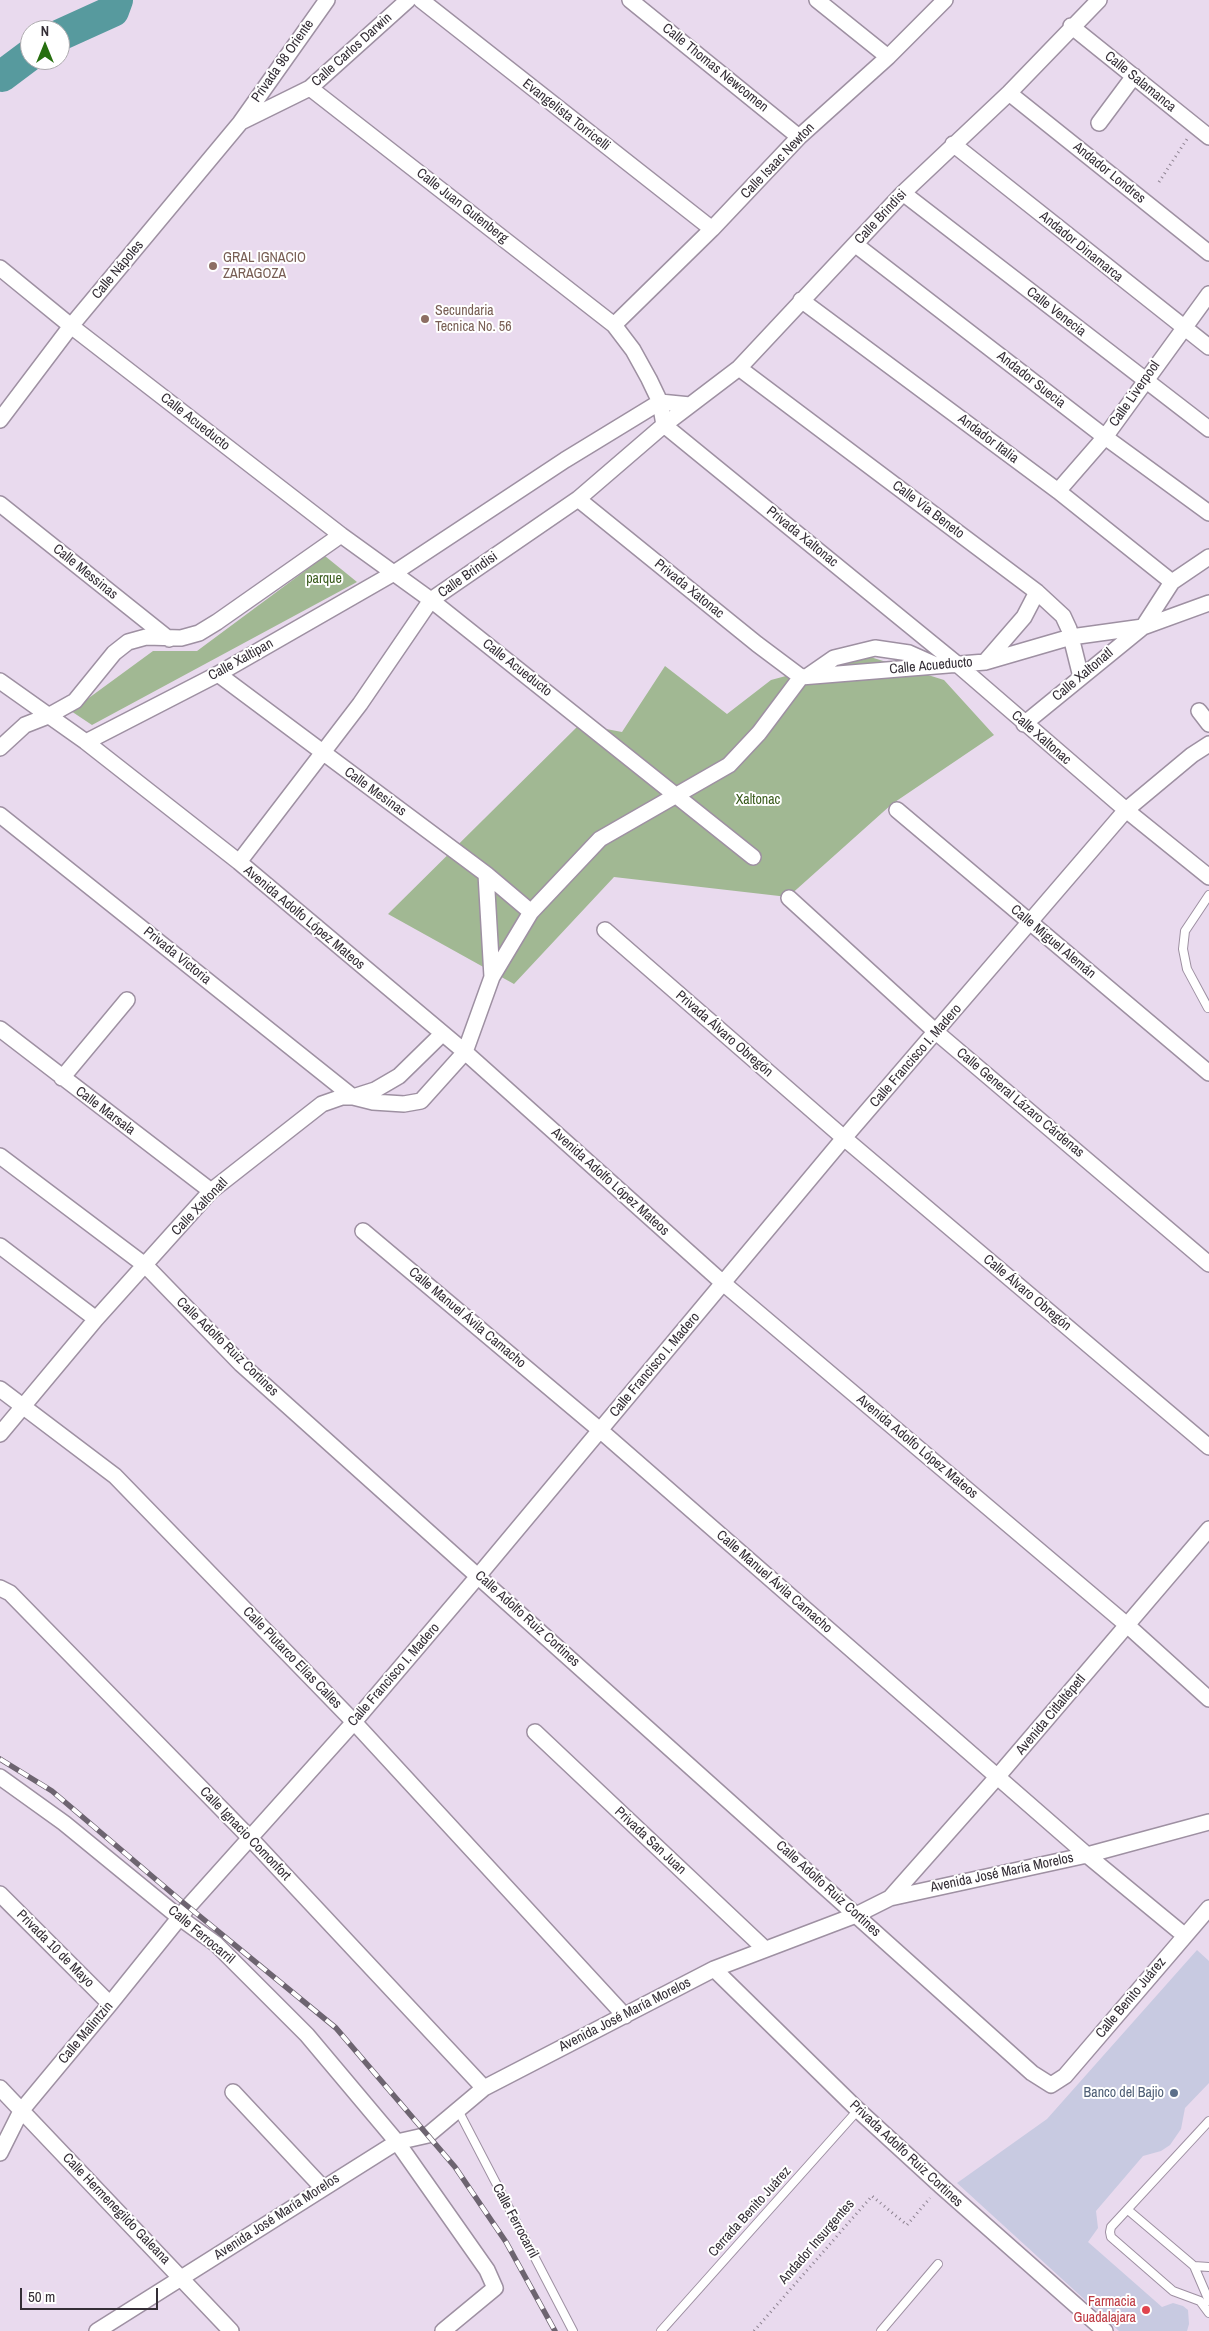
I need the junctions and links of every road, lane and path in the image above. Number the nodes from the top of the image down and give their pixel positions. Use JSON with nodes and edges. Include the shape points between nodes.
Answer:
{"nodes":[{"id":1,"x":327,"y":0,"type":"edge"},
{"id":2,"x":408,"y":0,"type":"edge"},
{"id":3,"x":421,"y":0,"type":"edge"},
{"id":4,"x":630,"y":0,"type":"edge"},
{"id":5,"x":817,"y":0,"type":"edge"},
{"id":6,"x":945,"y":0,"type":"edge"},
{"id":7,"x":1099,"y":0,"type":"edge"},
{"id":8,"x":1071,"y":26,"type":"junction"},
{"id":9,"x":888,"y":57,"type":"junction"},
{"id":10,"x":1134,"y":76,"type":"junction"},
{"id":11,"x":310,"y":88,"type":"junction"},
{"id":12,"x":1009,"y":94,"type":"junction"},
{"id":13,"x":240,"y":123,"type":"junction"},
{"id":14,"x":1099,"y":123,"type":"dead end"},
{"id":15,"x":1195,"y":126,"type":"junction"},
{"id":16,"x":799,"y":136,"type":"junction"},
{"id":17,"x":1209,"y":137,"type":"edge"},
{"id":18,"x":953,"y":144,"type":"junction"},
{"id":19,"x":1159,"y":182,"type":"dead end"},
{"id":20,"x":903,"y":193,"type":"junction"},
{"id":21,"x":712,"y":229,"type":"junction"},
{"id":22,"x":856,"y":245,"type":"junction"},
{"id":23,"x":1209,"y":253,"type":"edge"},
{"id":24,"x":0,"y":268,"type":"edge"},
{"id":25,"x":1209,"y":294,"type":"edge"},
{"id":26,"x":801,"y":300,"type":"junction"},
{"id":27,"x":614,"y":325,"type":"junction"},
{"id":28,"x":71,"y":326,"type":"junction"},
{"id":29,"x":1183,"y":328,"type":"junction"},
{"id":30,"x":1209,"y":348,"type":"edge"},
{"id":31,"x":739,"y":368,"type":"junction"},
{"id":32,"x":1144,"y":380,"type":"junction"},
{"id":33,"x":660,"y":402,"type":"junction"},
{"id":34,"x":690,"y":405,"type":"junction"},
{"id":35,"x":0,"y":420,"type":"edge"},
{"id":36,"x":664,"y":425,"type":"junction"},
{"id":37,"x":1209,"y":429,"type":"edge"},
{"id":38,"x":1104,"y":437,"type":"junction"},
{"id":39,"x":1058,"y":491,"type":"junction"},
{"id":40,"x":578,"y":499,"type":"junction"},
{"id":41,"x":0,"y":504,"type":"edge"},
{"id":42,"x":1209,"y":513,"type":"edge"},
{"id":43,"x":341,"y":535,"type":"junction"},
{"id":44,"x":1209,"y":557,"type":"edge"},
{"id":45,"x":394,"y":573,"type":"junction"},
{"id":46,"x":1172,"y":582,"type":"junction"},
{"id":47,"x":1037,"y":592,"type":"junction"},
{"id":48,"x":432,"y":600,"type":"junction"},
{"id":49,"x":1209,"y":603,"type":"edge"},
{"id":50,"x":1142,"y":626,"type":"junction"},
{"id":51,"x":1071,"y":637,"type":"junction"},
{"id":52,"x":169,"y":640,"type":"junction"},
{"id":53,"x":985,"y":662,"type":"junction"},
{"id":54,"x":957,"y":664,"type":"junction"},
{"id":55,"x":938,"y":666,"type":"junction"},
{"id":56,"x":218,"y":674,"type":"junction"},
{"id":57,"x":804,"y":677,"type":"junction"},
{"id":58,"x":1081,"y":677,"type":"junction"},
{"id":59,"x":0,"y":680,"type":"edge"},
{"id":60,"x":1199,"y":711,"type":"dead end"},
{"id":61,"x":48,"y":716,"type":"junction"},
{"id":62,"x":1024,"y":724,"type":"junction"},
{"id":63,"x":1209,"y":724,"type":"edge"},
{"id":64,"x":86,"y":742,"type":"junction"},
{"id":65,"x":1209,"y":744,"type":"edge"},
{"id":66,"x":0,"y":748,"type":"edge"},
{"id":67,"x":322,"y":753,"type":"junction"},
{"id":68,"x":678,"y":796,"type":"junction"},
{"id":69,"x":897,"y":810,"type":"dead end"},
{"id":70,"x":1126,"y":810,"type":"junction"},
{"id":71,"x":0,"y":815,"type":"edge"},
{"id":72,"x":753,"y":857,"type":"dead end"},
{"id":73,"x":239,"y":862,"type":"junction"},
{"id":74,"x":486,"y":874,"type":"junction"},
{"id":75,"x":1209,"y":877,"type":"edge"},
{"id":76,"x":1209,"y":896,"type":"edge"},
{"id":77,"x":789,"y":898,"type":"dead end"},
{"id":78,"x":531,"y":912,"type":"junction"},
{"id":79,"x":1030,"y":923,"type":"junction"},
{"id":80,"x":605,"y":930,"type":"dead end"},
{"id":81,"x":492,"y":976,"type":"junction"},
{"id":82,"x":127,"y":1000,"type":"dead end"},
{"id":83,"x":1208,"y":1008,"type":"edge"},
{"id":84,"x":0,"y":1029,"type":"edge"},
{"id":85,"x":936,"y":1032,"type":"junction"},
{"id":86,"x":442,"y":1034,"type":"junction"},
{"id":87,"x":465,"y":1052,"type":"junction"},
{"id":88,"x":1209,"y":1073,"type":"edge"},
{"id":89,"x":62,"y":1078,"type":"junction"},
{"id":90,"x":353,"y":1098,"type":"junction"},
{"id":91,"x":844,"y":1138,"type":"junction"},
{"id":92,"x":0,"y":1156,"type":"edge"},
{"id":93,"x":211,"y":1191,"type":"junction"},
{"id":94,"x":363,"y":1231,"type":"dead end"},
{"id":95,"x":0,"y":1246,"type":"edge"},
{"id":96,"x":1209,"y":1264,"type":"edge"},
{"id":97,"x":146,"y":1266,"type":"junction"},
{"id":98,"x":723,"y":1283,"type":"junction"},
{"id":99,"x":96,"y":1319,"type":"junction"},
{"id":100,"x":0,"y":1389,"type":"edge"},
{"id":101,"x":23,"y":1406,"type":"junction"},
{"id":102,"x":601,"y":1431,"type":"junction"},
{"id":103,"x":0,"y":1434,"type":"edge"},
{"id":104,"x":1209,"y":1448,"type":"edge"},
{"id":105,"x":1209,"y":1529,"type":"edge"},
{"id":106,"x":479,"y":1575,"type":"junction"},
{"id":107,"x":0,"y":1588,"type":"edge"},
{"id":108,"x":1127,"y":1625,"type":"junction"},
{"id":109,"x":1209,"y":1699,"type":"edge"},
{"id":110,"x":354,"y":1722,"type":"junction"},
{"id":111,"x":535,"y":1732,"type":"dead end"},
{"id":112,"x":998,"y":1776,"type":"junction"},
{"id":113,"x":0,"y":1777,"type":"edge"},
{"id":114,"x":1209,"y":1822,"type":"edge"},
{"id":115,"x":250,"y":1838,"type":"junction"},
{"id":116,"x":1087,"y":1855,"type":"junction"},
{"id":117,"x":0,"y":1894,"type":"edge"},
{"id":118,"x":890,"y":1898,"type":"junction"},
{"id":119,"x":1209,"y":1908,"type":"edge"},
{"id":120,"x":856,"y":1915,"type":"junction"},
{"id":121,"x":180,"y":1918,"type":"junction"},
{"id":122,"x":1184,"y":1935,"type":"junction"},
{"id":123,"x":765,"y":1949,"type":"junction"},
{"id":124,"x":714,"y":1969,"type":"junction"},
{"id":125,"x":110,"y":2004,"type":"junction"},
{"id":126,"x":625,"y":2016,"type":"junction"},
{"id":127,"x":1051,"y":2085,"type":"joint"},
{"id":128,"x":0,"y":2088,"type":"edge"},
{"id":129,"x":484,"y":2088,"type":"junction"},
{"id":130,"x":233,"y":2092,"type":"dead end"},
{"id":131,"x":458,"y":2110,"type":"junction"},
{"id":132,"x":858,"y":2110,"type":"junction"},
{"id":133,"x":21,"y":2111,"type":"junction"},
{"id":134,"x":1209,"y":2121,"type":"edge"},
{"id":135,"x":397,"y":2142,"type":"junction"},
{"id":136,"x":0,"y":2153,"type":"edge"},
{"id":137,"x":941,"y":2186,"type":"junction"},
{"id":138,"x":322,"y":2187,"type":"junction"},
{"id":139,"x":1128,"y":2210,"type":"junction"},
{"id":140,"x":938,"y":2264,"type":"dead end"},
{"id":141,"x":1194,"y":2266,"type":"junction"},
{"id":142,"x":1209,"y":2267,"type":"edge"},
{"id":143,"x":182,"y":2278,"type":"junction"},
{"id":144,"x":1209,"y":2301,"type":"edge"},
{"id":145,"x":1209,"y":2313,"type":"edge"},
{"id":146,"x":97,"y":2331,"type":"edge"},
{"id":147,"x":231,"y":2331,"type":"edge"},
{"id":148,"x":443,"y":2331,"type":"edge"},
{"id":149,"x":573,"y":2331,"type":"edge"},
{"id":150,"x":661,"y":2331,"type":"edge"},
{"id":151,"x":754,"y":2331,"type":"edge"},
{"id":152,"x":881,"y":2331,"type":"edge"},
{"id":153,"x":1105,"y":2331,"type":"edge"}],
"edges":[{"from":1,"to":13,"type":"street","name":"Privada 98 Oriente"},
{"from":2,"to":11,"type":"street","name":"Calle Carlos Darwin"},
{"from":3,"to":21,"type":"street","name":"Evangelista Torricelli"},
{"from":4,"to":16,"type":"street","name":"Calle Thomas Newcomen"},
{"from":5,"to":9,"type":"street"},
{"from":6,"to":9,"type":"street","name":"Calle Isaac Newton"},
{"from":7,"to":8,"type":"street","name":"Calle Brindisi"},
{"from":8,"to":10,"type":"street","name":"Calle Salamanca"},
{"from":8,"to":12,"type":"street","name":"Calle Brindisi"},
{"from":9,"to":16,"type":"street","name":"Calle Isaac Newton"},
{"from":10,"to":14,"type":"street"},
{"from":10,"to":15,"type":"street","name":"Calle Salamanca"},
{"from":11,"to":13,"type":"street","name":"Calle Carlos Darwin"},
{"from":11,"to":27,"type":"street","name":"Calle Juan Gutenberg"},
{"from":12,"to":18,"type":"street","name":"Calle Brindisi"},
{"from":12,"to":23,"type":"street","name":"Andador Londres"},
{"from":13,"to":28,"type":"street","name":"Calle Nápoles"},
{"from":15,"to":17,"type":"street","name":"Calle Salamanca"},
{"from":15,"to":19,"type":"path"},
{"from":16,"to":21,"type":"street","name":"Calle Isaac Newton"},
{"from":18,"to":20,"type":"street","name":"Calle Brindisi"},
{"from":18,"to":29,"type":"street","name":"Andador Dinamarca"},
{"from":20,"to":22,"type":"street","name":"Calle Brindisi"},
{"from":20,"to":32,"type":"street","name":"Calle Venecia"},
{"from":21,"to":27,"type":"street","name":"Calle Isaac Newton"},
{"from":22,"to":26,"type":"street","name":"Calle Brindisi"},
{"from":22,"to":38,"type":"street","name":"Andador Suecia"},
{"from":24,"to":28,"type":"street","name":"Calle Acueducto"},
{"from":25,"to":29,"type":"street","name":"Calle Liverpool"},
{"from":26,"to":31,"type":"street","name":"Calle Brindisi"},
{"from":26,"to":39,"type":"street","name":"Andador Italia"},
{"from":27,"to":33,"type":"street","via":[[633,350]]},
{"from":28,"to":35,"type":"street","name":"Calle Nápoles"},
{"from":28,"to":43,"type":"street","name":"Calle Acueducto"},
{"from":29,"to":30,"type":"street","name":"Andador Dinamarca"},
{"from":29,"to":32,"type":"street","name":"Calle Liverpool"},
{"from":31,"to":34,"type":"street","name":"Calle Brindisi"},
{"from":31,"to":47,"type":"street","name":"Calle Vía Beneto"},
{"from":32,"to":37,"type":"street","name":"Calle Venecia"},
{"from":32,"to":38,"type":"street","name":"Calle Liverpool"},
{"from":33,"to":34,"type":"street"},
{"from":33,"to":36,"type":"street"},
{"from":33,"to":45,"type":"street","via":[[565,460]]},
{"from":34,"to":36,"type":"street","name":"Calle Brindisi"},
{"from":36,"to":40,"type":"street","name":"Calle Brindisi"},
{"from":36,"to":54,"type":"street","name":"Privada Xaltonac"},
{"from":38,"to":39,"type":"street","name":"Calle Liverpool"},
{"from":38,"to":42,"type":"street","name":"Andador Suecia"},
{"from":39,"to":46,"type":"street","name":"Andador Italia"},
{"from":40,"to":48,"type":"street","name":"Calle Brindisi"},
{"from":40,"to":57,"type":"street","name":"Privada Xatonac","via":[[757,644]]},
{"from":41,"to":52,"type":"street","name":"Calle Messinas"},
{"from":43,"to":45,"type":"street","name":"Calle Acueducto"},
{"from":43,"to":52,"type":"street","via":[[199,633]]},
{"from":44,"to":46,"type":"street","name":"Calle Xaltonatl"},
{"from":45,"to":48,"type":"street","name":"Calle Acueducto"},
{"from":45,"to":56,"type":"street","name":"Calle Xaltipan"},
{"from":46,"to":50,"type":"street","name":"Calle Xaltonatl"},
{"from":47,"to":51,"type":"street","name":"Calle Vía Beneto","via":[[1063,616]]},
{"from":47,"to":53,"type":"street","via":[[1024,618]]},
{"from":48,"to":67,"type":"street","name":"Calle Brindisi"},
{"from":48,"to":68,"type":"street","name":"Calle Acueducto"},
{"from":49,"to":50,"type":"street","name":"Calle Xaltonatl"},
{"from":50,"to":51,"type":"street","name":"Calle Xaltonatl"},
{"from":50,"to":58,"type":"street","name":"Calle Xaltonatl"},
{"from":51,"to":53,"type":"street","name":"Calle Acueducto"},
{"from":51,"to":58,"type":"street","name":"Calle Vía Beneto"},
{"from":52,"to":61,"type":"street","via":[[146,637],[128,642],[114,653],[75,701]]},
{"from":53,"to":54,"type":"street","name":"Calle Acueducto"},
{"from":54,"to":55,"type":"street","name":"Calle Acueducto"},
{"from":54,"to":62,"type":"street","name":"Calle Xaltonac"},
{"from":55,"to":57,"type":"street","name":"Calle Acueducto"},
{"from":55,"to":57,"type":"street","via":[[910,653],[875,648],[834,658]]},
{"from":56,"to":64,"type":"street","name":"Calle Xaltipan"},
{"from":56,"to":67,"type":"street","name":"Calle Mesinas"},
{"from":57,"to":68,"type":"street","via":[[729,765]]},
{"from":58,"to":62,"type":"street","name":"Calle Xaltonatl"},
{"from":59,"to":61,"type":"street","name":"Avenida Adolfo López Mateos"},
{"from":60,"to":63,"type":"street"},
{"from":61,"to":64,"type":"street","name":"Avenida Adolfo López Mateos"},
{"from":61,"to":66,"type":"street","via":[[26,725]]},
{"from":62,"to":70,"type":"street","name":"Calle Xaltonac"},
{"from":64,"to":73,"type":"street","name":"Avenida Adolfo López Mateos"},
{"from":65,"to":70,"type":"street","name":"Calle Francisco I. Madero"},
{"from":67,"to":73,"type":"street","name":"Calle Brindisi"},
{"from":67,"to":74,"type":"street","name":"Calle Mesinas"},
{"from":68,"to":72,"type":"street","name":"Calle Acueducto"},
{"from":68,"to":78,"type":"street","via":[[600,839]]},
{"from":69,"to":79,"type":"street","name":"Calle Miguel Alemán"},
{"from":70,"to":75,"type":"street","name":"Calle Xaltonac"},
{"from":70,"to":79,"type":"street","name":"Calle Francisco I. Madero"},
{"from":71,"to":90,"type":"street","name":"Privada Victoria"},
{"from":73,"to":86,"type":"street","name":"Avenida Adolfo López Mateos"},
{"from":74,"to":78,"type":"street","name":"Calle Mesinas"},
{"from":74,"to":81,"type":"street"},
{"from":76,"to":83,"type":"lane","via":[[1186,931],[1184,949],[1187,969]]},
{"from":77,"to":85,"type":"street","name":"Calle General Lázaro Cárdenas"},
{"from":78,"to":81,"type":"street"},
{"from":79,"to":85,"type":"street","name":"Calle Francisco I. Madero"},
{"from":79,"to":88,"type":"street","name":"Calle Miguel Alemán"},
{"from":80,"to":91,"type":"street","name":"Privada Álvaro Obregón"},
{"from":81,"to":87,"type":"street"},
{"from":82,"to":89,"type":"street"},
{"from":84,"to":89,"type":"street","name":"Calle Marsala"},
{"from":85,"to":91,"type":"street","name":"Calle Francisco I. Madero"},
{"from":85,"to":96,"type":"street","name":"Calle General Lázaro Cárdenas"},
{"from":86,"to":87,"type":"street","name":"Avenida Adolfo López Mateos"},
{"from":86,"to":90,"type":"street","name":"Calle Xaltonatl","via":[[399,1076]]},
{"from":87,"to":90,"type":"street","via":[[421,1101],[404,1104]]},
{"from":87,"to":98,"type":"street","name":"Avenida Adolfo López Mateos"},
{"from":89,"to":93,"type":"street","name":"Calle Marsala"},
{"from":90,"to":93,"type":"street","name":"Calle Xaltonatl","via":[[322,1104]]},
{"from":91,"to":98,"type":"street","name":"Calle Francisco I. Madero"},
{"from":91,"to":104,"type":"street","name":"Calle Álvaro Obregón"},
{"from":92,"to":97,"type":"street","name":"Calle Adolfo Ruiz Cortines"},
{"from":93,"to":97,"type":"street","name":"Calle Xaltonatl"},
{"from":94,"to":102,"type":"street","name":"Calle Manuel Ávila Camacho"},
{"from":95,"to":99,"type":"street"},
{"from":97,"to":99,"type":"street","name":"Calle Xaltonatl"},
{"from":97,"to":106,"type":"street","name":"Calle Adolfo Ruiz Cortines","via":[[241,1364]]},
{"from":98,"to":102,"type":"street","name":"Calle Francisco I. Madero"},
{"from":98,"to":108,"type":"street","name":"Avenida Adolfo López Mateos"},
{"from":99,"to":101,"type":"street","name":"Calle Xaltonatl"},
{"from":100,"to":101,"type":"street","name":"Calle Plutarco Elías Calles"},
{"from":101,"to":103,"type":"street","name":"Calle Xaltonatl"},
{"from":101,"to":110,"type":"street","name":"Calle Plutarco Elías Calles","via":[[114,1476]]},
{"from":102,"to":106,"type":"street","name":"Calle Francisco I. Madero"},
{"from":102,"to":112,"type":"street","name":"Calle Manuel Ávila Camacho"},
{"from":105,"to":108,"type":"street","name":"Avenida Citlaltépetl"},
{"from":106,"to":110,"type":"street","name":"Calle Francisco I. Madero"},
{"from":106,"to":120,"type":"street","name":"Calle Adolfo Ruiz Cortines"},
{"from":107,"to":115,"type":"street","name":"Calle Ignacio Comonfort","via":[[10,1593]]},
{"from":108,"to":109,"type":"street","name":"Avenida Adolfo López Mateos"},
{"from":108,"to":112,"type":"street","name":"Avenida Citlaltépetl"},
{"from":110,"to":115,"type":"street","name":"Calle Francisco I. Madero"},
{"from":110,"to":126,"type":"street","name":"Calle Plutarco Elías Calles"},
{"from":111,"to":123,"type":"street","name":"Privada San Juan"},
{"from":112,"to":116,"type":"street","name":"Calle Manuel Ávila Camacho"},
{"from":112,"to":118,"type":"street","name":"Avenida Citlaltépetl"},
{"from":113,"to":121,"type":"street","name":"Calle Ferrocarril","via":[[64,1823]]},
{"from":114,"to":116,"type":"street","name":"Avenida José María Morelos"},
{"from":115,"to":121,"type":"street","name":"Calle Francisco I. Madero"},
{"from":115,"to":129,"type":"street","name":"Calle Ignacio Comonfort"},
{"from":116,"to":118,"type":"street","name":"Avenida José María Morelos"},
{"from":116,"to":122,"type":"street","name":"Calle Manuel Ávila Camacho"},
{"from":117,"to":125,"type":"street","name":"Privada 10 de Mayo"},
{"from":118,"to":120,"type":"street","name":"Avenida José María Morelos"},
{"from":119,"to":122,"type":"street","name":"Calle Benito Juárez"},
{"from":120,"to":123,"type":"street","name":"Avenida José María Morelos"},
{"from":120,"to":127,"type":"street","name":"Calle Adolfo Ruiz Cortines","via":[[1032,2073]]},
{"from":121,"to":125,"type":"street","name":"Calle Malintzin"},
{"from":121,"to":135,"type":"street","name":"Calle Ferrocarril","via":[[216,1944],[307,2035]]},
{"from":122,"to":127,"type":"street","name":"Calle Benito Juárez","via":[[1065,2076]]},
{"from":123,"to":124,"type":"street","name":"Avenida José María Morelos"},
{"from":124,"to":126,"type":"street","name":"Avenida José María Morelos"},
{"from":124,"to":132,"type":"street","name":"Privada Adolfo Ruiz Cortines"},
{"from":125,"to":133,"type":"street","name":"Calle Malintzin"},
{"from":126,"to":129,"type":"street","name":"Avenida José María Morelos"},
{"from":128,"to":133,"type":"street","name":"Calle Hermenegildo Galeana"},
{"from":129,"to":131,"type":"street","name":"Avenida José María Morelos"},
{"from":130,"to":138,"type":"street"},
{"from":131,"to":135,"type":"street","name":"Avenida José María Morelos","via":[[428,2135]]},
{"from":131,"to":149,"type":"lane","name":"Calle Ferrocarril"},
{"from":132,"to":137,"type":"street","name":"Privada Adolfo Ruiz Cortines"},
{"from":132,"to":150,"type":"lane","name":"Cerrada Benito Juárez"},
{"from":133,"to":136,"type":"street","name":"Calle Malintzin"},
{"from":133,"to":143,"type":"street","name":"Calle Hermenegildo Galeana"},
{"from":134,"to":139,"type":"lane"},
{"from":135,"to":138,"type":"street","name":"Avenida José María Morelos"},
{"from":135,"to":148,"type":"street","name":"Calle Ferrocarril","via":[[487,2270],[494,2288]]},
{"from":137,"to":151,"type":"path","name":"Andador Insurgentes","via":[[907,2225],[872,2196]]},
{"from":137,"to":153,"type":"street","name":"Privada Adolfo Ruiz Cortines"},
{"from":138,"to":143,"type":"street","name":"Avenida José María Morelos"},
{"from":139,"to":141,"type":"lane"},
{"from":139,"to":145,"type":"lane","via":[[1111,2227],[1111,2237],[1173,2290],[1200,2301]]},
{"from":140,"to":152,"type":"lane"},
{"from":141,"to":142,"type":"lane"},
{"from":141,"to":144,"type":"lane"},
{"from":143,"to":146,"type":"street","name":"Avenida José María Morelos"},
{"from":143,"to":147,"type":"street","name":"Calle Hermenegildo Galeana"}]}
